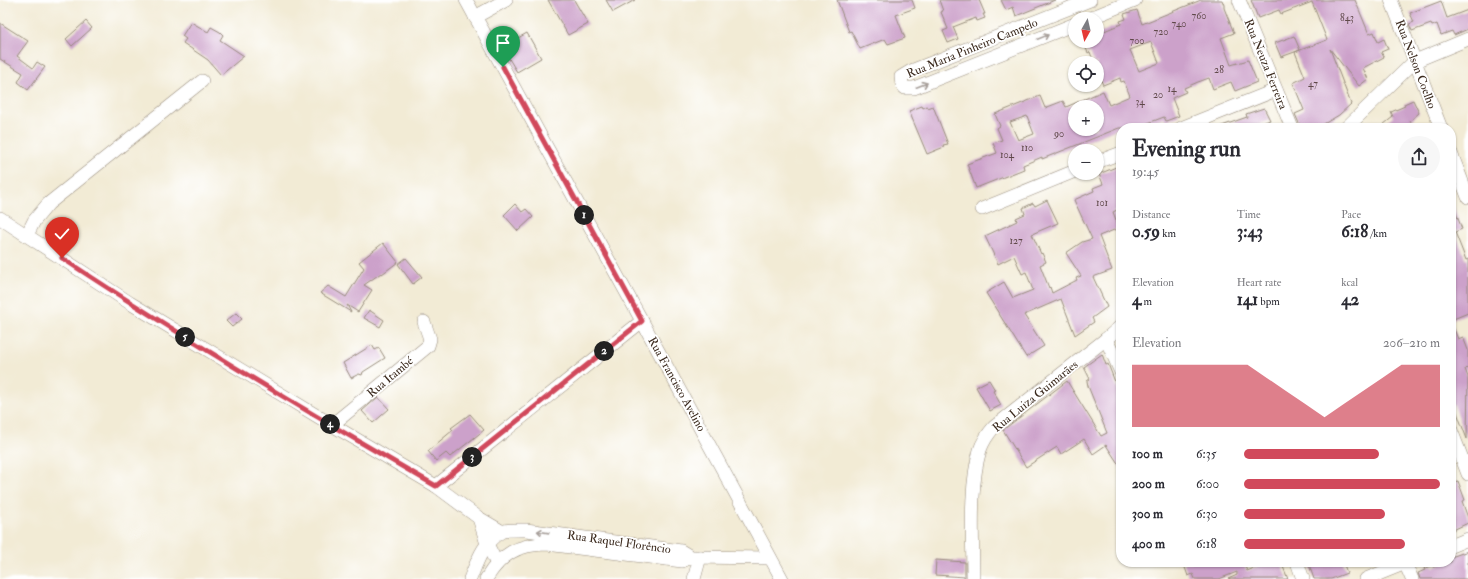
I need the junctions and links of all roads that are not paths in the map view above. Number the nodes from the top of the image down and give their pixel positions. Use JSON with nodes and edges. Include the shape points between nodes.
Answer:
{"nodes":[{"id":1,"x":466,"y":0,"type":"edge"},
{"id":2,"x":506,"y":0,"type":"edge"},
{"id":3,"x":1090,"y":0,"type":"edge"},
{"id":4,"x":1135,"y":0,"type":"edge"},
{"id":5,"x":1239,"y":0,"type":"edge"},
{"id":6,"x":1391,"y":0,"type":"edge"},
{"id":7,"x":1057,"y":13,"type":"junction"},
{"id":8,"x":1104,"y":13,"type":"edge"},
{"id":9,"x":475,"y":17,"type":"junction"},
{"id":10,"x":1068,"y":25,"type":"edge"},
{"id":11,"x":1068,"y":26,"type":"edge"},
{"id":12,"x":1468,"y":39,"type":"edge"},
{"id":13,"x":1415,"y":60,"type":"junction"},
{"id":14,"x":202,"y":81,"type":"dead end"},
{"id":15,"x":1276,"y":90,"type":"junction"},
{"id":16,"x":1194,"y":123,"type":"edge"},
{"id":17,"x":1290,"y":123,"type":"edge"},
{"id":18,"x":1351,"y":123,"type":"edge"},
{"id":19,"x":1439,"y":123,"type":"edge"},
{"id":20,"x":1116,"y":154,"type":"edge"},
{"id":21,"x":1104,"y":159,"type":"edge"},
{"id":22,"x":1456,"y":166,"type":"edge"},
{"id":23,"x":1068,"y":174,"type":"edge"},
{"id":24,"x":1468,"y":197,"type":"edge"},
{"id":25,"x":982,"y":209,"type":"dead end"},
{"id":26,"x":0,"y":218,"type":"edge"},
{"id":27,"x":27,"y":235,"type":"junction"},
{"id":28,"x":642,"y":321,"type":"junction"},
{"id":29,"x":424,"y":322,"type":"dead end"},
{"id":30,"x":1116,"y":330,"type":"edge"},
{"id":31,"x":1106,"y":339,"type":"junction"},
{"id":32,"x":1116,"y":361,"type":"edge"},
{"id":33,"x":332,"y":425,"type":"junction"},
{"id":34,"x":1456,"y":443,"type":"edge"},
{"id":35,"x":1468,"y":474,"type":"edge"},
{"id":36,"x":436,"y":486,"type":"junction"},
{"id":37,"x":479,"y":518,"type":"junction"},
{"id":38,"x":501,"y":532,"type":"junction"},
{"id":39,"x":1468,"y":539,"type":"edge"},
{"id":40,"x":487,"y":544,"type":"junction"},
{"id":41,"x":1456,"y":544,"type":"edge"},
{"id":42,"x":696,"y":557,"type":"junction"},
{"id":43,"x":770,"y":558,"type":"junction"},
{"id":44,"x":497,"y":564,"type":"junction"},
{"id":45,"x":1299,"y":567,"type":"edge"},
{"id":46,"x":1395,"y":567,"type":"edge"},
{"id":47,"x":1408,"y":567,"type":"edge"},
{"id":48,"x":470,"y":579,"type":"edge"},
{"id":49,"x":486,"y":579,"type":"edge"},
{"id":50,"x":694,"y":579,"type":"edge"},
{"id":51,"x":782,"y":579,"type":"edge"},
{"id":52,"x":973,"y":579,"type":"edge"},
{"id":53,"x":1303,"y":579,"type":"edge"},
{"id":54,"x":1366,"y":579,"type":"edge"},
{"id":55,"x":1412,"y":579,"type":"edge"}],
"edges":[{"from":1,"to":9,"type":"street","name":"Rua Francisco Avelino"},
{"from":2,"to":9,"type":"street"},
{"from":3,"to":7,"type":"street","name":"Rua Maria Pinheiro Campelo"},
{"from":4,"to":8,"type":"street"},
{"from":5,"to":15,"type":"street","name":"Rua Neuza Ferreira"},
{"from":6,"to":13,"type":"street","name":"Rua Nelson Coelho"},
{"from":7,"to":10,"type":"street"},
{"from":7,"to":11,"type":"street","name":"Rua Maria Pinheiro Campelo","one_way":true,"via":[[911,71],[901,77],[902,85],[910,89],[919,86]]},
{"from":9,"to":28,"type":"street","name":"Rua Francisco Avelino"},
{"from":12,"to":13,"type":"street"},
{"from":13,"to":18,"type":"street"},
{"from":13,"to":19,"type":"street","name":"Rua Nelson Coelho"},
{"from":14,"to":27,"type":"street","via":[[48,204],[34,221]]},
{"from":15,"to":16,"type":"street"},
{"from":15,"to":17,"type":"street","name":"Rua Neuza Ferreira"},
{"from":20,"to":21,"type":"street"},
{"from":22,"to":24,"type":"street"},
{"from":23,"to":25,"type":"street"},
{"from":26,"to":27,"type":"street"},
{"from":27,"to":33,"type":"street","via":[[130,303]]},
{"from":28,"to":36,"type":"street"},
{"from":28,"to":43,"type":"street","name":"Rua Francisco Avelino"},
{"from":29,"to":33,"type":"street","name":"Rua Itambé","via":[[430,339],[428,346]]},
{"from":30,"to":31,"type":"street","name":"Rua Luiza Guimarães"},
{"from":31,"to":32,"type":"street"},
{"from":31,"to":52,"type":"street","name":"Rua Luiza Guimarães","via":[[986,436],[976,471]]},
{"from":33,"to":36,"type":"street"},
{"from":34,"to":35,"type":"street"},
{"from":36,"to":37,"type":"street"},
{"from":37,"to":38,"type":"street"},
{"from":37,"to":40,"type":"street"},
{"from":38,"to":40,"type":"street"},
{"from":42,"to":38,"type":"street","name":"Rua Raquel Florêncio","one_way":true,"via":[[681,551],[526,530]]},
{"from":39,"to":41,"type":"street"},
{"from":40,"to":44,"type":"street"},
{"from":40,"to":48,"type":"street"},
{"from":42,"to":43,"type":"street"},
{"from":42,"to":44,"type":"street","name":"Rua Raquel Florêncio","via":[[682,561],[532,544],[518,548]]},
{"from":42,"to":50,"type":"street"},
{"from":43,"to":51,"type":"street","name":"Rua Francisco Avelino"},
{"from":44,"to":49,"type":"street","name":"Rua Raquel Florêncio"},
{"from":45,"to":53,"type":"street"},
{"from":46,"to":54,"type":"street"},
{"from":47,"to":55,"type":"street"}]}
